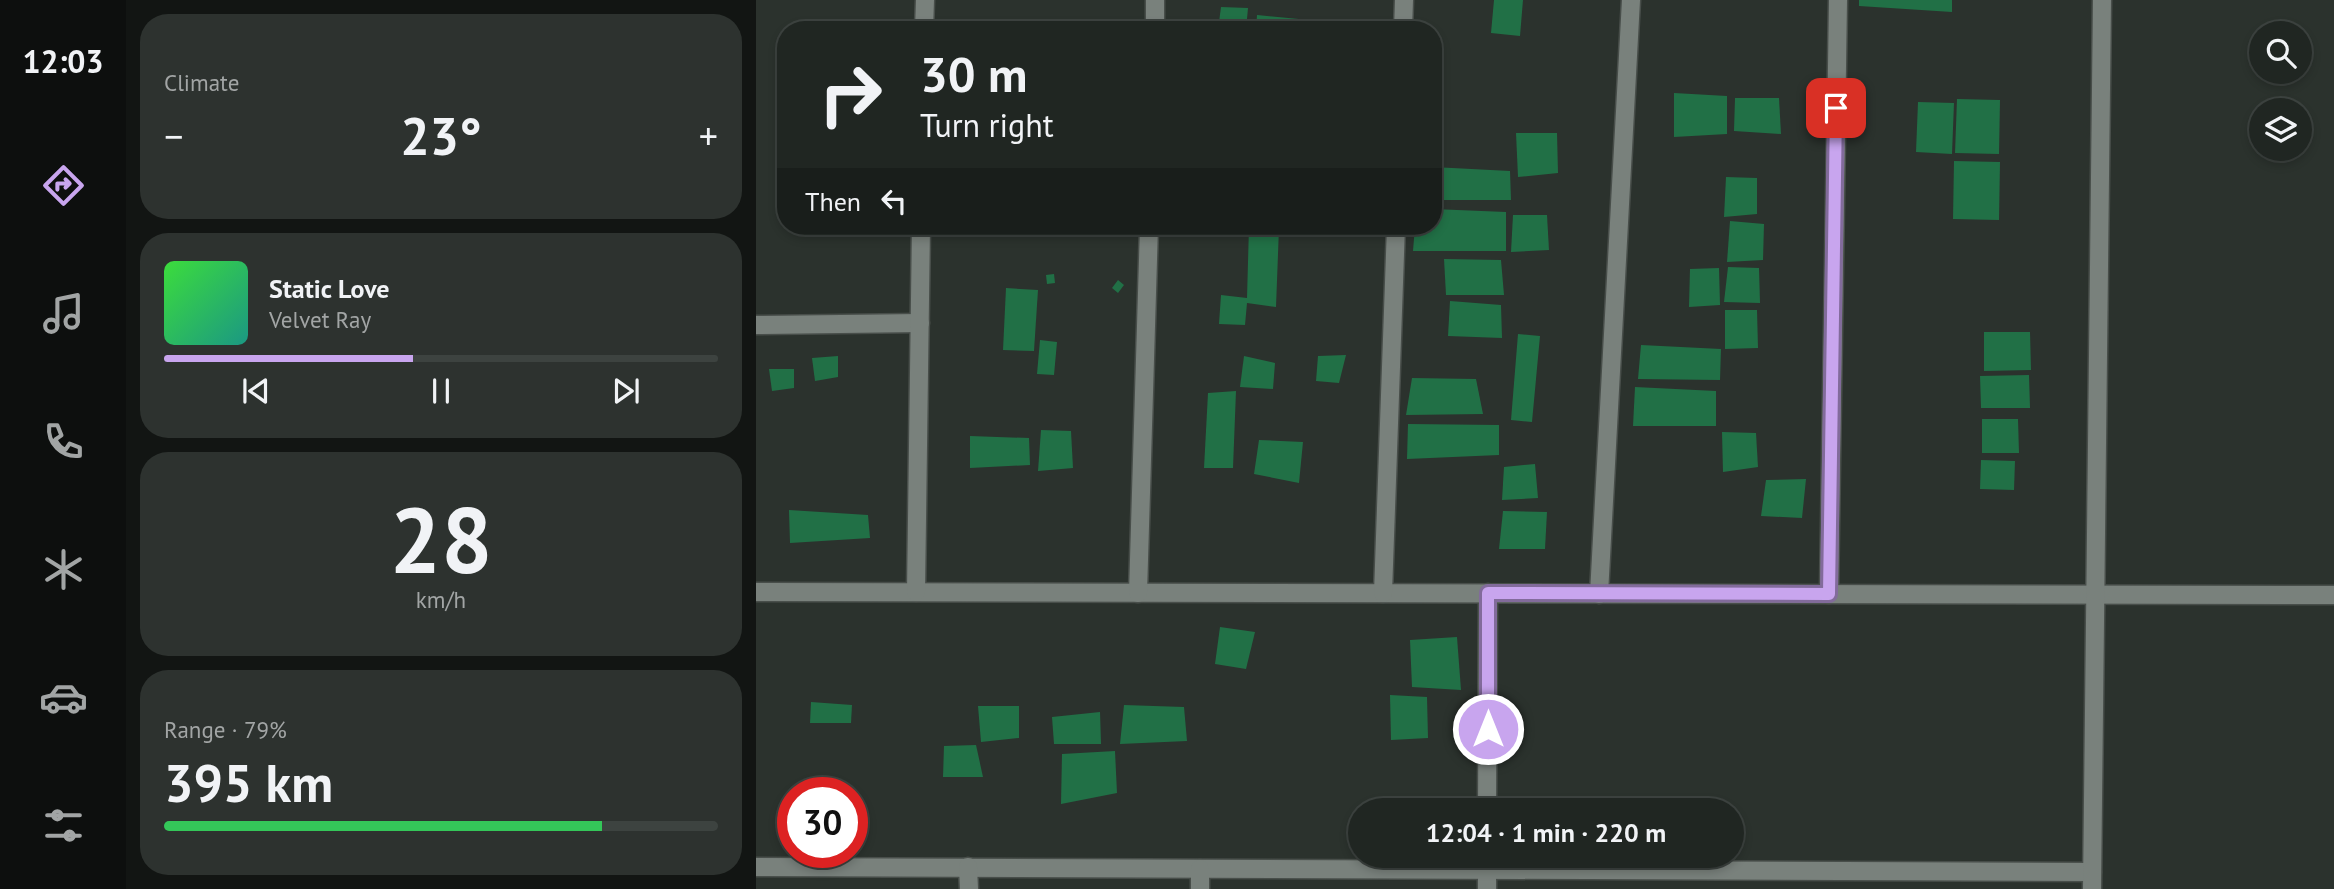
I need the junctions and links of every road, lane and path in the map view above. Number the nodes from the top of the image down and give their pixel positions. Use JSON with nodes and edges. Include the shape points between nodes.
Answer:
{"nodes":[{"id":1,"x":925,"y":0,"type":"edge"},
{"id":2,"x":1155,"y":0,"type":"edge"},
{"id":3,"x":1405,"y":0,"type":"edge"},
{"id":4,"x":1632,"y":0,"type":"edge"},
{"id":5,"x":1838,"y":0,"type":"edge"},
{"id":6,"x":2102,"y":0,"type":"edge"},
{"id":7,"x":924,"y":21,"type":"edge"},
{"id":8,"x":1154,"y":21,"type":"edge"},
{"id":9,"x":1404,"y":21,"type":"edge"},
{"id":10,"x":921,"y":235,"type":"edge"},
{"id":11,"x":1149,"y":235,"type":"edge"},
{"id":12,"x":1396,"y":235,"type":"edge"},
{"id":13,"x":920,"y":323,"type":"junction"},
{"id":14,"x":756,"y":324,"type":"edge"},
{"id":15,"x":756,"y":592,"type":"edge"},
{"id":16,"x":916,"y":592,"type":"junction"},
{"id":17,"x":1138,"y":593,"type":"junction"},
{"id":18,"x":1383,"y":593,"type":"junction"},
{"id":19,"x":1488,"y":593,"type":"junction"},
{"id":20,"x":1599,"y":594,"type":"junction"},
{"id":21,"x":1829,"y":594,"type":"junction"},
{"id":22,"x":2095,"y":595,"type":"junction"},
{"id":23,"x":2334,"y":595,"type":"edge"},
{"id":24,"x":1487,"y":798,"type":"edge"},
{"id":25,"x":1348,"y":866,"type":"edge"},
{"id":26,"x":756,"y":867,"type":"edge"},
{"id":27,"x":968,"y":867,"type":"junction"},
{"id":28,"x":1487,"y":868,"type":"edge"},
{"id":29,"x":1655,"y":868,"type":"edge"},
{"id":30,"x":1200,"y":869,"type":"junction"},
{"id":31,"x":2092,"y":881,"type":"edge"},
{"id":32,"x":969,"y":889,"type":"edge"},
{"id":33,"x":1200,"y":889,"type":"edge"},
{"id":34,"x":1487,"y":889,"type":"edge"}],
"edges":[{"from":1,"to":7,"type":"street"},
{"from":2,"to":8,"type":"street"},
{"from":3,"to":9,"type":"street"},
{"from":4,"to":20,"type":"street"},
{"from":5,"to":21,"type":"street"},
{"from":6,"to":22,"type":"street"},
{"from":10,"to":13,"type":"street"},
{"from":11,"to":17,"type":"street"},
{"from":12,"to":18,"type":"street"},
{"from":13,"to":14,"type":"street"},
{"from":13,"to":16,"type":"street"},
{"from":15,"to":16,"type":"street"},
{"from":16,"to":17,"type":"street"},
{"from":17,"to":18,"type":"street"},
{"from":18,"to":19,"type":"street"},
{"from":19,"to":20,"type":"street"},
{"from":19,"to":24,"type":"street"},
{"from":20,"to":21,"type":"street"},
{"from":21,"to":22,"type":"street"},
{"from":22,"to":23,"type":"street"},
{"from":22,"to":31,"type":"street"},
{"from":25,"to":30,"type":"street"},
{"from":26,"to":27,"type":"street"},
{"from":27,"to":30,"type":"street"},
{"from":27,"to":32,"type":"street"},
{"from":28,"to":34,"type":"street"},
{"from":29,"to":31,"type":"street"},
{"from":30,"to":33,"type":"street"}]}
